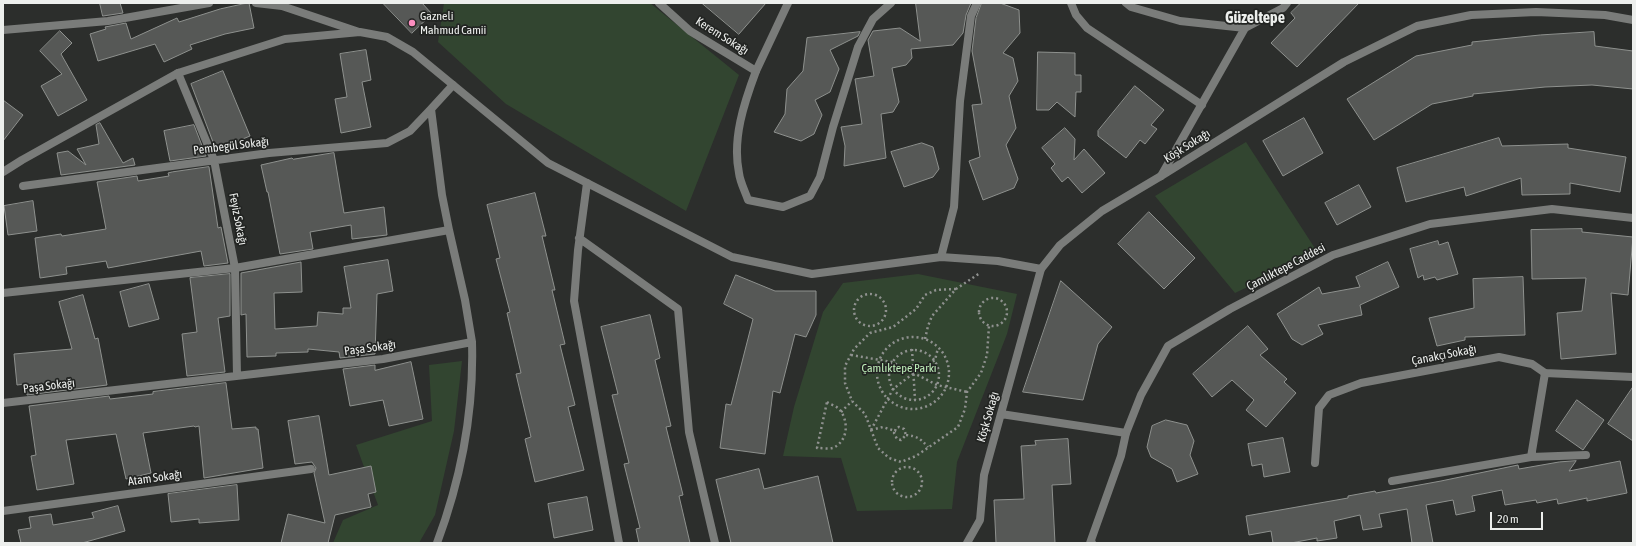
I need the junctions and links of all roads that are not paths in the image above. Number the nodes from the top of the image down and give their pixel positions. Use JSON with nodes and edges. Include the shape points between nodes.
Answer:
{"nodes":[{"id":1,"x":209,"y":3,"type":"edge"},
{"id":2,"x":256,"y":3,"type":"edge"},
{"id":3,"x":659,"y":3,"type":"edge"},
{"id":4,"x":788,"y":3,"type":"edge"},
{"id":5,"x":891,"y":3,"type":"edge"},
{"id":6,"x":977,"y":3,"type":"edge"},
{"id":7,"x":1071,"y":3,"type":"edge"},
{"id":8,"x":1126,"y":3,"type":"edge"},
{"id":9,"x":1286,"y":3,"type":"edge"},
{"id":10,"x":1633,"y":20,"type":"edge"},
{"id":11,"x":1245,"y":28,"type":"junction"},
{"id":12,"x":3,"y":30,"type":"edge"},
{"id":13,"x":360,"y":32,"type":"junction"},
{"id":14,"x":756,"y":72,"type":"junction"},
{"id":15,"x":178,"y":73,"type":"junction"},
{"id":16,"x":453,"y":85,"type":"junction"},
{"id":17,"x":1202,"y":104,"type":"junction"},
{"id":18,"x":431,"y":109,"type":"junction"},
{"id":19,"x":214,"y":160,"type":"junction"},
{"id":20,"x":3,"y":172,"type":"edge"},
{"id":21,"x":1161,"y":176,"type":"junction"},
{"id":22,"x":587,"y":183,"type":"junction"},
{"id":23,"x":23,"y":186,"type":"dead end"},
{"id":24,"x":1633,"y":218,"type":"edge"},
{"id":25,"x":449,"y":230,"type":"junction"},
{"id":26,"x":579,"y":238,"type":"junction"},
{"id":27,"x":941,"y":257,"type":"junction"},
{"id":28,"x":235,"y":268,"type":"junction"},
{"id":29,"x":1041,"y":269,"type":"junction"},
{"id":30,"x":3,"y":293,"type":"edge"},
{"id":31,"x":472,"y":342,"type":"junction"},
{"id":32,"x":1544,"y":373,"type":"junction"},
{"id":33,"x":237,"y":376,"type":"junction"},
{"id":34,"x":1633,"y":377,"type":"edge"},
{"id":35,"x":3,"y":403,"type":"edge"},
{"id":36,"x":1001,"y":414,"type":"junction"},
{"id":37,"x":1126,"y":433,"type":"junction"},
{"id":38,"x":1586,"y":455,"type":"dead end"},
{"id":39,"x":1531,"y":457,"type":"junction"},
{"id":40,"x":1315,"y":463,"type":"dead end"},
{"id":41,"x":311,"y":469,"type":"dead end"},
{"id":42,"x":1392,"y":481,"type":"dead end"},
{"id":43,"x":3,"y":511,"type":"edge"},
{"id":44,"x":437,"y":543,"type":"edge"},
{"id":45,"x":619,"y":543,"type":"edge"},
{"id":46,"x":715,"y":543,"type":"edge"},
{"id":47,"x":967,"y":543,"type":"edge"},
{"id":48,"x":1091,"y":543,"type":"edge"}],
"edges":[{"from":1,"to":12,"type":"street","via":[[108,21]]},
{"from":2,"to":13,"type":"street","via":[[282,6]]},
{"from":3,"to":14,"type":"street","name":"Kerem Sokağı","via":[[690,31]]},
{"from":4,"to":14,"type":"street"},
{"from":5,"to":14,"type":"street","via":[[873,19],[858,46],[820,177],[810,196],[783,207],[748,200],[739,174],[737,143],[746,100]]},
{"from":6,"to":27,"type":"street","via":[[971,16],[960,100],[954,207]]},
{"from":7,"to":17,"type":"street","via":[[1076,15],[1087,28]]},
{"from":8,"to":11,"type":"street","via":[[1131,7],[1180,21]]},
{"from":9,"to":11,"type":"street","via":[[1283,8]]},
{"from":10,"to":21,"type":"street","name":"Köşk Sokağı","via":[[1605,15],[1536,12],[1471,15],[1417,26],[1344,62]]},
{"from":11,"to":17,"type":"street"},
{"from":13,"to":15,"type":"street","via":[[285,39]]},
{"from":13,"to":16,"type":"street","via":[[388,37],[413,52]]},
{"from":15,"to":19,"type":"street","name":"Feyiz Sokağı"},
{"from":15,"to":20,"type":"street"},
{"from":16,"to":18,"type":"street"},
{"from":16,"to":22,"type":"street","via":[[548,163]]},
{"from":17,"to":21,"type":"street"},
{"from":18,"to":19,"type":"street","name":"Pembegül Sokağı","via":[[410,131],[387,143]]},
{"from":18,"to":25,"type":"street"},
{"from":19,"to":23,"type":"street","name":"Pembegül Sokağı"},
{"from":19,"to":28,"type":"street","name":"Feyiz Sokağı"},
{"from":21,"to":29,"type":"street","name":"Köşk Sokağı","via":[[1102,211],[1060,245]]},
{"from":22,"to":26,"type":"street"},
{"from":22,"to":27,"type":"street","via":[[732,257],[812,274]]},
{"from":24,"to":37,"type":"street","name":"Çamlıktepe Caddesi","via":[[1552,209],[1430,224],[1333,255],[1230,309],[1168,346],[1141,395]]},
{"from":25,"to":28,"type":"street"},
{"from":25,"to":31,"type":"street","via":[[466,300]]},
{"from":26,"to":45,"type":"street","via":[[574,301]]},
{"from":26,"to":46,"type":"street","via":[[678,309],[689,432]]},
{"from":27,"to":29,"type":"street","via":[[998,261]]},
{"from":28,"to":30,"type":"street"},
{"from":28,"to":33,"type":"street","name":"Feyiz Sokağı"},
{"from":29,"to":36,"type":"street","name":"Köşk Sokağı"},
{"from":31,"to":33,"type":"street","name":"Paşa Sokağı","via":[[383,359]]},
{"from":31,"to":44,"type":"street","via":[[473,372],[460,469],[450,510]]},
{"from":32,"to":34,"type":"street","name":"Çanakçı Sokağı"},
{"from":32,"to":39,"type":"street"},
{"from":32,"to":40,"type":"street","name":"Çanakçı Sokağı","via":[[1532,364],[1499,357],[1361,383],[1329,395],[1319,408]]},
{"from":33,"to":35,"type":"street","name":"Paşa Sokağı"},
{"from":36,"to":37,"type":"street"},
{"from":36,"to":47,"type":"street","name":"Köşk Sokağı","via":[[984,475],[980,520]]},
{"from":37,"to":48,"type":"street","name":"Çamlıktepe Caddesi","via":[[1121,456]]},
{"from":38,"to":39,"type":"street"},
{"from":39,"to":42,"type":"street"},
{"from":41,"to":43,"type":"street","name":"Atam Sokağı"}]}
